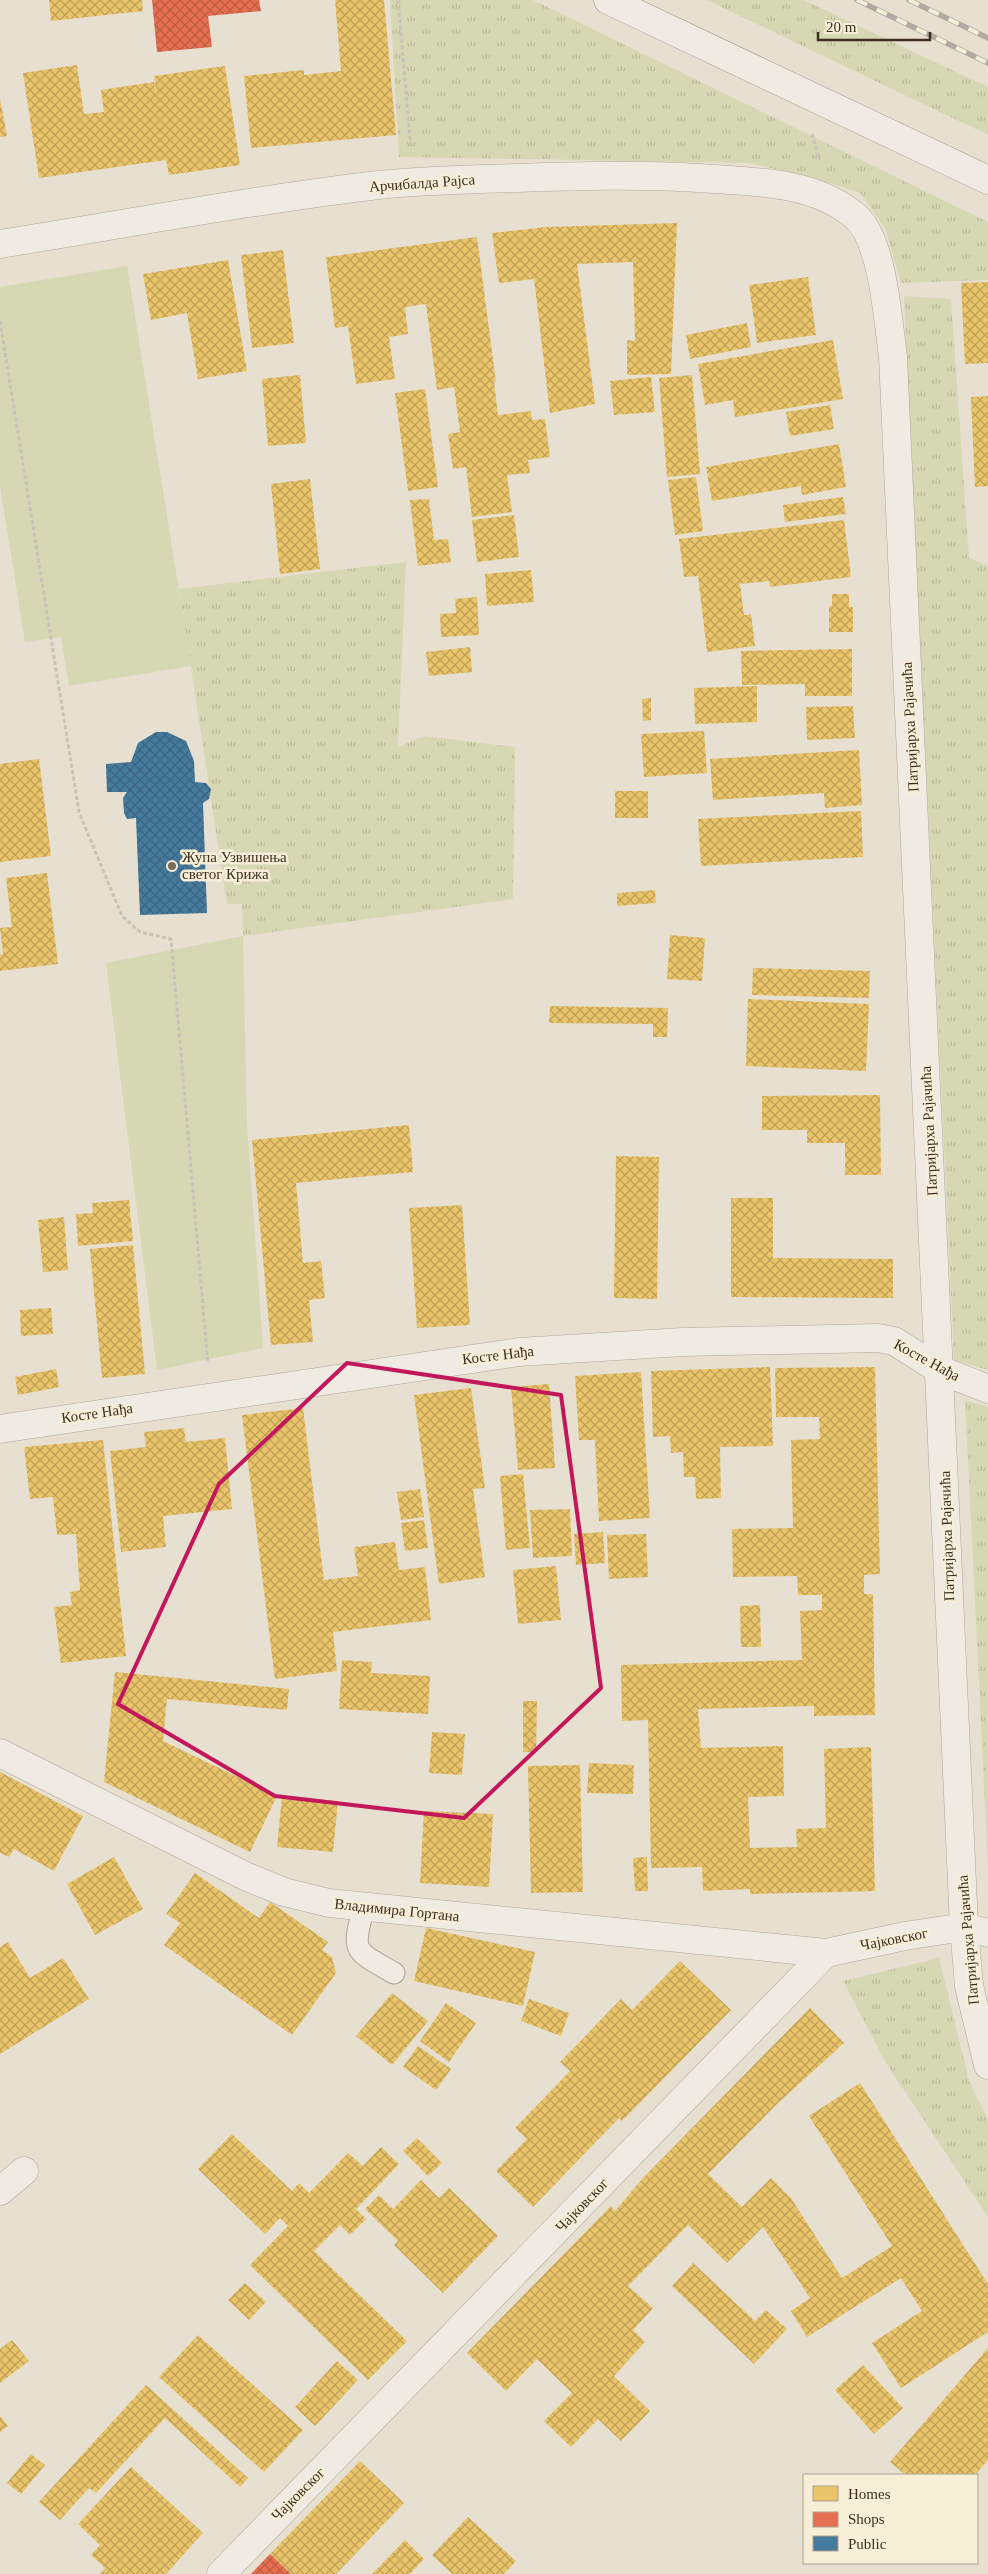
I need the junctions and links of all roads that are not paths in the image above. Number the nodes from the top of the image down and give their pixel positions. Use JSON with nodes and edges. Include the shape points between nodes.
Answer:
{"nodes":[{"id":1,"x":608,"y":0,"type":"edge"},
{"id":2,"x":988,"y":180,"type":"edge"},
{"id":3,"x":836,"y":203,"type":"joint"},
{"id":4,"x":0,"y":244,"type":"edge"},
{"id":5,"x":940,"y":1370,"type":"junction"},
{"id":6,"x":988,"y":1389,"type":"edge"},
{"id":7,"x":0,"y":1429,"type":"edge"},
{"id":8,"x":0,"y":1753,"type":"edge"},
{"id":9,"x":364,"y":1907,"type":"junction"},
{"id":10,"x":976,"y":1930,"type":"edge"},
{"id":11,"x":826,"y":1953,"type":"junction"},
{"id":12,"x":394,"y":1973,"type":"dead end"},
{"id":13,"x":988,"y":2066,"type":"edge"},
{"id":14,"x":24,"y":2171,"type":"dead end"},
{"id":15,"x":0,"y":2191,"type":"edge"},
{"id":16,"x":222,"y":2574,"type":"edge"}],
"edges":[{"from":1,"to":2,"type":"street"},
{"from":3,"to":4,"type":"street","name":"Арчибалда Рајса","via":[[806,190],[767,183],[670,176],[414,182]]},
{"from":3,"to":5,"type":"street","name":"Патријарха Рајачића","via":[[857,218],[877,258],[893,357]]},
{"from":5,"to":6,"type":"street","name":"Косте Нађа"},
{"from":5,"to":7,"type":"street","name":"Косте Нађа","via":[[903,1345],[878,1338],[683,1342],[519,1352]]},
{"from":5,"to":10,"type":"street","name":"Патријарха Рајачића"},
{"from":8,"to":9,"type":"street","name":"Владимира Гортана","via":[[245,1876],[284,1892]]},
{"from":9,"to":11,"type":"street","name":"Владимира Гортана"},
{"from":9,"to":12,"type":"lane","via":[[356,1946],[360,1954]]},
{"from":10,"to":11,"type":"street","name":"Чајковског","via":[[905,1936]]},
{"from":10,"to":13,"type":"street","name":"Патријарха Рајачића","via":[[969,1986]]},
{"from":11,"to":16,"type":"street","name":"Чајковског"},
{"from":14,"to":15,"type":"street"}]}
